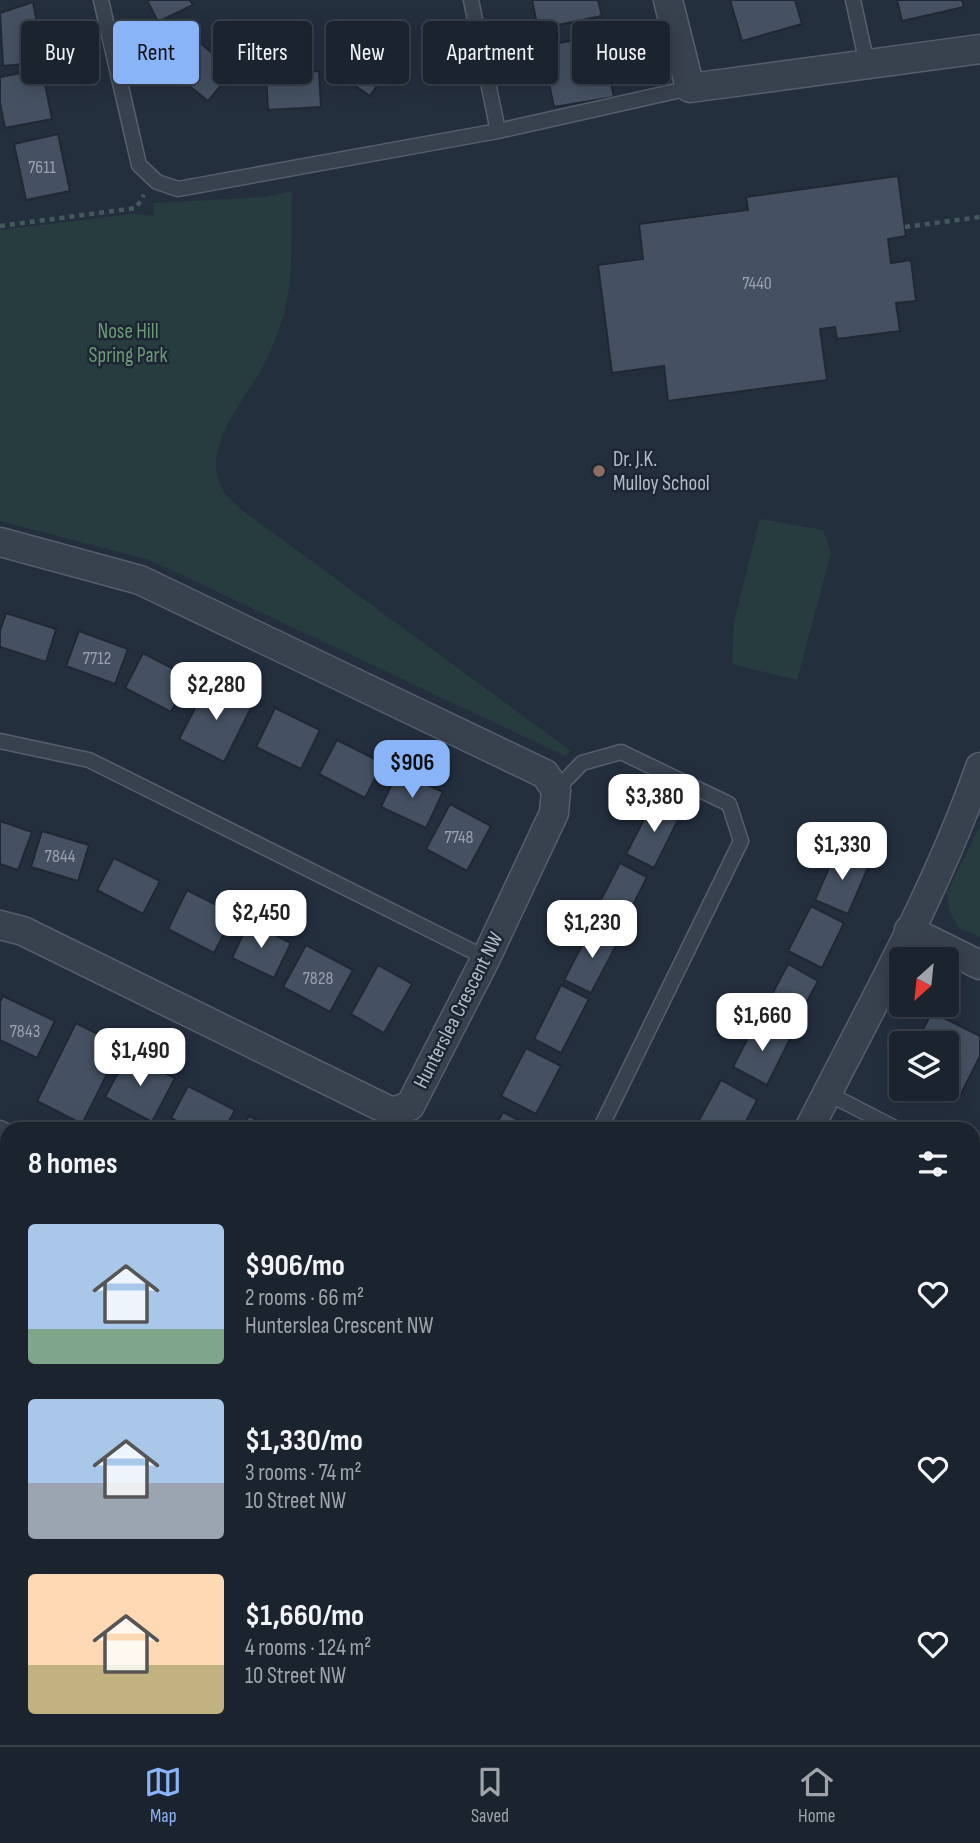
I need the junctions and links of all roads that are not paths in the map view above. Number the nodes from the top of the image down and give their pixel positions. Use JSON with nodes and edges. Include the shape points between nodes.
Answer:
{"nodes":[{"id":1,"x":101,"y":0,"type":"edge"},
{"id":2,"x":471,"y":0,"type":"edge"},
{"id":3,"x":668,"y":0,"type":"edge"},
{"id":4,"x":853,"y":0,"type":"edge"},
{"id":5,"x":980,"y":49,"type":"edge"},
{"id":6,"x":867,"y":64,"type":"junction"},
{"id":7,"x":690,"y":88,"type":"junction"},
{"id":8,"x":498,"y":131,"type":"junction"},
{"id":9,"x":0,"y":542,"type":"edge"},
{"id":10,"x":0,"y":741,"type":"edge"},
{"id":11,"x":980,"y":767,"type":"edge"},
{"id":12,"x":556,"y":790,"type":"junction"},
{"id":13,"x":0,"y":925,"type":"edge"},
{"id":14,"x":909,"y":930,"type":"junction"},
{"id":15,"x":486,"y":958,"type":"junction"},
{"id":16,"x":980,"y":965,"type":"edge"},
{"id":17,"x":827,"y":1093,"type":"junction"},
{"id":18,"x":603,"y":1122,"type":"edge"},
{"id":19,"x":812,"y":1122,"type":"edge"},
{"id":20,"x":883,"y":1122,"type":"edge"}],
"edges":[{"from":1,"to":8,"type":"lane","via":[[139,165],[157,182],[178,189]]},
{"from":2,"to":8,"type":"lane"},
{"from":3,"to":7,"type":"street"},
{"from":4,"to":6,"type":"lane"},
{"from":5,"to":6,"type":"street"},
{"from":6,"to":7,"type":"street"},
{"from":7,"to":8,"type":"lane"},
{"from":9,"to":12,"type":"street","via":[[139,580],[545,774]]},
{"from":10,"to":15,"type":"lane","via":[[89,760]]},
{"from":11,"to":14,"type":"street","via":[[961,821]]},
{"from":12,"to":15,"type":"street","name":"Hunterslea Crescent NW","via":[[554,813]]},
{"from":12,"to":18,"type":"lane","via":[[582,763],[621,752],[729,804],[741,841]]},
{"from":13,"to":15,"type":"street","name":"Hunterslea Crescent NW","via":[[23,931],[392,1112],[410,1106]]},
{"from":14,"to":16,"type":"street"},
{"from":14,"to":17,"type":"street"},
{"from":17,"to":19,"type":"street"},
{"from":17,"to":20,"type":"lane"}]}
